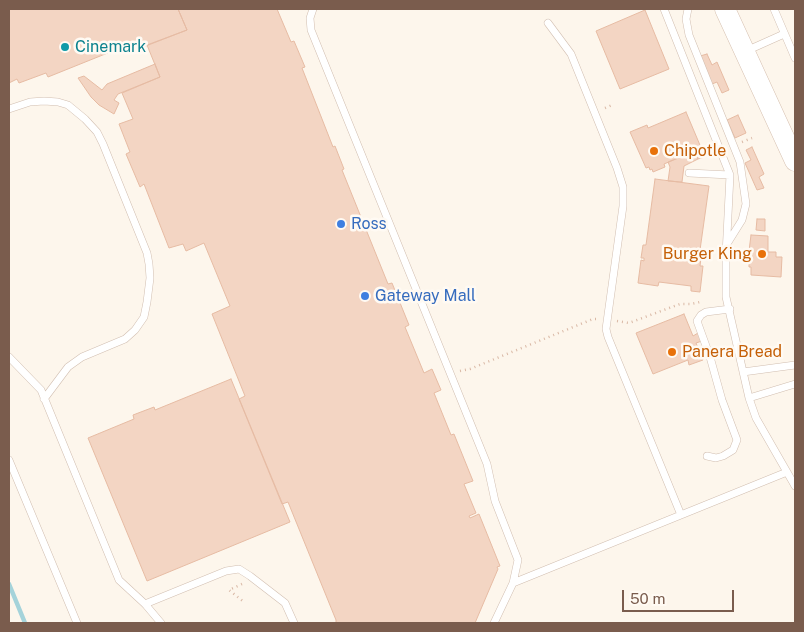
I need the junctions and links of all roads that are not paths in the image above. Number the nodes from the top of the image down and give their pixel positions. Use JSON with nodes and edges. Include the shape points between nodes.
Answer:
{"nodes":[{"id":1,"x":313,"y":9,"type":"edge"},
{"id":2,"x":664,"y":9,"type":"edge"},
{"id":3,"x":688,"y":9,"type":"edge"},
{"id":4,"x":725,"y":9,"type":"edge"},
{"id":5,"x":774,"y":9,"type":"edge"},
{"id":6,"x":548,"y":23,"type":"dead end"},
{"id":7,"x":784,"y":34,"type":"junction"},
{"id":8,"x":744,"y":52,"type":"junction"},
{"id":9,"x":795,"y":58,"type":"edge"},
{"id":10,"x":9,"y":109,"type":"edge"},
{"id":11,"x":795,"y":161,"type":"edge"},
{"id":12,"x":689,"y":173,"type":"dead end"},
{"id":13,"x":730,"y":175,"type":"junction"},
{"id":14,"x":726,"y":244,"type":"junction"},
{"id":15,"x":730,"y":309,"type":"junction"},
{"id":16,"x":9,"y":356,"type":"edge"},
{"id":17,"x":795,"y":365,"type":"edge"},
{"id":18,"x":743,"y":372,"type":"junction"},
{"id":19,"x":795,"y":384,"type":"edge"},
{"id":20,"x":750,"y":398,"type":"junction"},
{"id":21,"x":44,"y":399,"type":"junction"},
{"id":22,"x":707,"y":456,"type":"dead end"},
{"id":23,"x":9,"y":460,"type":"edge"},
{"id":24,"x":787,"y":472,"type":"junction"},
{"id":25,"x":795,"y":486,"type":"edge"},
{"id":26,"x":681,"y":515,"type":"junction"},
{"id":27,"x":513,"y":583,"type":"junction"},
{"id":28,"x":145,"y":604,"type":"junction"},
{"id":29,"x":77,"y":623,"type":"edge"},
{"id":30,"x":162,"y":623,"type":"edge"},
{"id":31,"x":294,"y":623,"type":"edge"},
{"id":32,"x":494,"y":623,"type":"edge"}],
"edges":[{"from":1,"to":27,"type":"lane","via":[[311,30],[487,464],[495,501],[518,560]]},
{"from":2,"to":13,"type":"lane"},
{"from":3,"to":14,"type":"lane","via":[[689,35],[740,162],[744,181],[746,204],[742,220]]},
{"from":4,"to":8,"type":"main road"},
{"from":5,"to":7,"type":"lane"},
{"from":6,"to":26,"type":"lane","via":[[570,54],[623,187],[606,329]]},
{"from":7,"to":8,"type":"lane"},
{"from":7,"to":9,"type":"lane"},
{"from":8,"to":11,"type":"main road"},
{"from":10,"to":21,"type":"lane","via":[[30,102],[58,102],[68,105],[97,132],[149,264],[147,302],[144,317],[136,330],[68,367]]},
{"from":12,"to":13,"type":"lane"},
{"from":13,"to":14,"type":"lane"},
{"from":14,"to":15,"type":"lane","via":[[726,296]]},
{"from":15,"to":18,"type":"lane"},
{"from":15,"to":22,"type":"lane","via":[[706,312],[697,321],[737,440],[733,450],[723,456]]},
{"from":16,"to":21,"type":"lane","via":[[41,390]]},
{"from":17,"to":18,"type":"lane"},
{"from":18,"to":20,"type":"lane"},
{"from":19,"to":20,"type":"lane"},
{"from":20,"to":24,"type":"lane","via":[[756,418]]},
{"from":21,"to":28,"type":"lane","via":[[119,580]]},
{"from":23,"to":29,"type":"lane"},
{"from":24,"to":25,"type":"lane"},
{"from":24,"to":26,"type":"lane"},
{"from":26,"to":27,"type":"lane"},
{"from":27,"to":32,"type":"lane"},
{"from":28,"to":30,"type":"lane"},
{"from":28,"to":31,"type":"lane","via":[[226,571],[239,569],[286,603]]}]}
